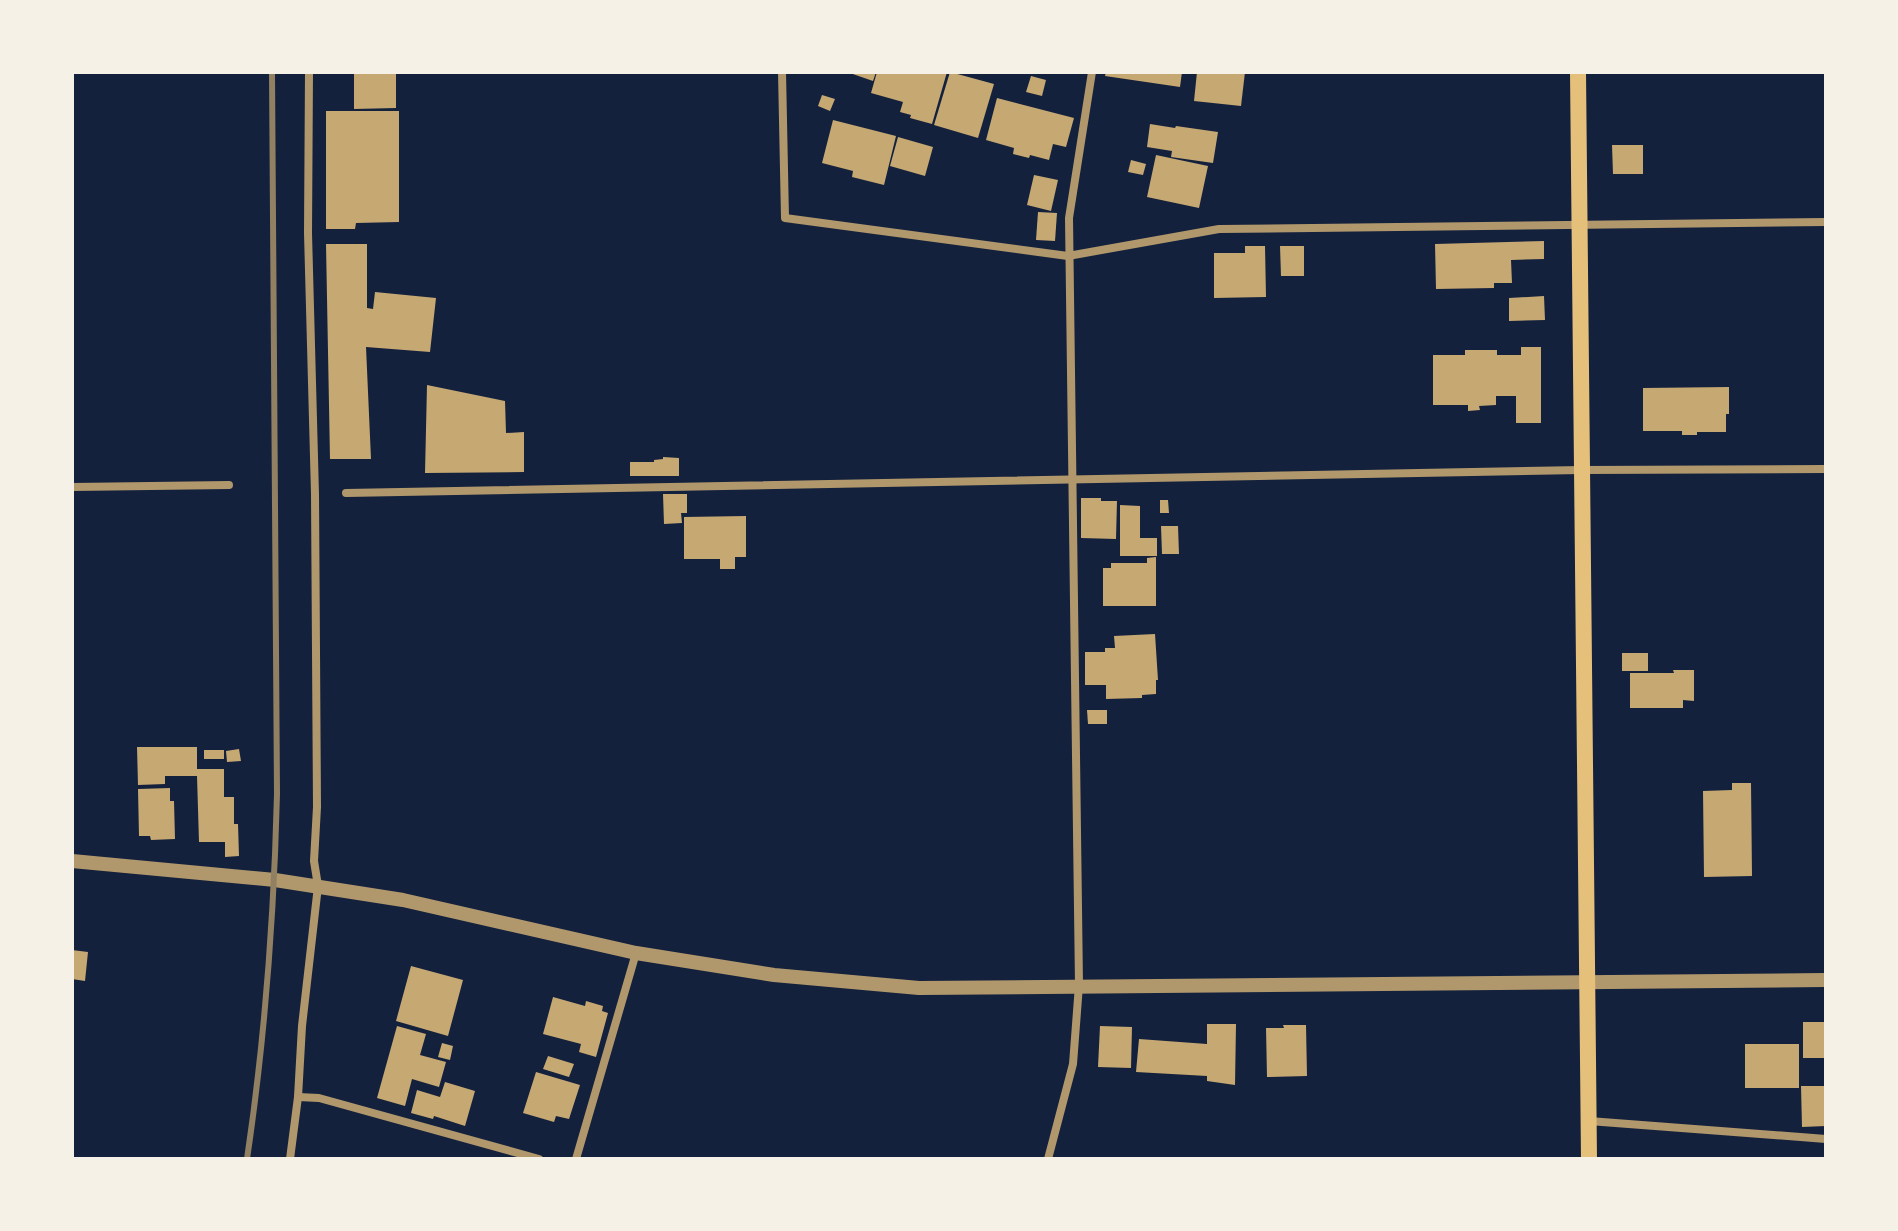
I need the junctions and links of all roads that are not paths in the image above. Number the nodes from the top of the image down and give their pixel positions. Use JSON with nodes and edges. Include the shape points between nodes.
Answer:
{"nodes":[{"id":1,"x":309,"y":72,"type":"edge"},
{"id":2,"x":782,"y":72,"type":"edge"},
{"id":3,"x":1092,"y":72,"type":"edge"},
{"id":4,"x":1578,"y":72,"type":"edge"},
{"id":5,"x":1826,"y":222,"type":"edge"},
{"id":6,"x":1579,"y":225,"type":"junction"},
{"id":7,"x":1068,"y":256,"type":"junction"},
{"id":8,"x":1826,"y":469,"type":"edge"},
{"id":9,"x":1581,"y":470,"type":"junction"},
{"id":10,"x":1071,"y":480,"type":"junction"},
{"id":11,"x":229,"y":485,"type":"dead end"},
{"id":12,"x":72,"y":487,"type":"edge"},
{"id":13,"x":346,"y":493,"type":"dead end"},
{"id":14,"x":72,"y":861,"type":"edge"},
{"id":15,"x":318,"y":886,"type":"junction"},
{"id":16,"x":636,"y":953,"type":"junction"},
{"id":17,"x":1826,"y":980,"type":"edge"},
{"id":18,"x":1588,"y":981,"type":"junction"},
{"id":19,"x":1079,"y":985,"type":"junction"},
{"id":20,"x":298,"y":1097,"type":"junction"},
{"id":21,"x":1589,"y":1121,"type":"junction"},
{"id":22,"x":1826,"y":1139,"type":"edge"},
{"id":23,"x":290,"y":1159,"type":"edge"},
{"id":24,"x":539,"y":1159,"type":"edge"},
{"id":25,"x":576,"y":1159,"type":"edge"},
{"id":26,"x":1048,"y":1159,"type":"edge"},
{"id":27,"x":1589,"y":1159,"type":"edge"}],
"edges":[{"from":1,"to":15,"type":"street"},
{"from":2,"to":7,"type":"street","via":[[785,218]]},
{"from":3,"to":7,"type":"street"},
{"from":4,"to":6,"type":"main road"},
{"from":5,"to":6,"type":"street"},
{"from":6,"to":7,"type":"street","via":[[1219,229]]},
{"from":6,"to":9,"type":"main road"},
{"from":7,"to":10,"type":"street"},
{"from":8,"to":9,"type":"street"},
{"from":9,"to":10,"type":"street"},
{"from":9,"to":18,"type":"main road"},
{"from":10,"to":13,"type":"street"},
{"from":10,"to":19,"type":"street"},
{"from":11,"to":12,"type":"street"},
{"from":14,"to":15,"type":"street"},
{"from":15,"to":16,"type":"street"},
{"from":15,"to":20,"type":"street"},
{"from":16,"to":19,"type":"street","via":[[774,975],[919,988]]},
{"from":16,"to":25,"type":"street"},
{"from":17,"to":18,"type":"street"},
{"from":18,"to":19,"type":"street"},
{"from":18,"to":21,"type":"main road"},
{"from":19,"to":26,"type":"street","via":[[1073,1064]]},
{"from":20,"to":23,"type":"street"},
{"from":20,"to":24,"type":"street","via":[[319,1098]]},
{"from":21,"to":22,"type":"street"},
{"from":21,"to":27,"type":"main road"}]}
